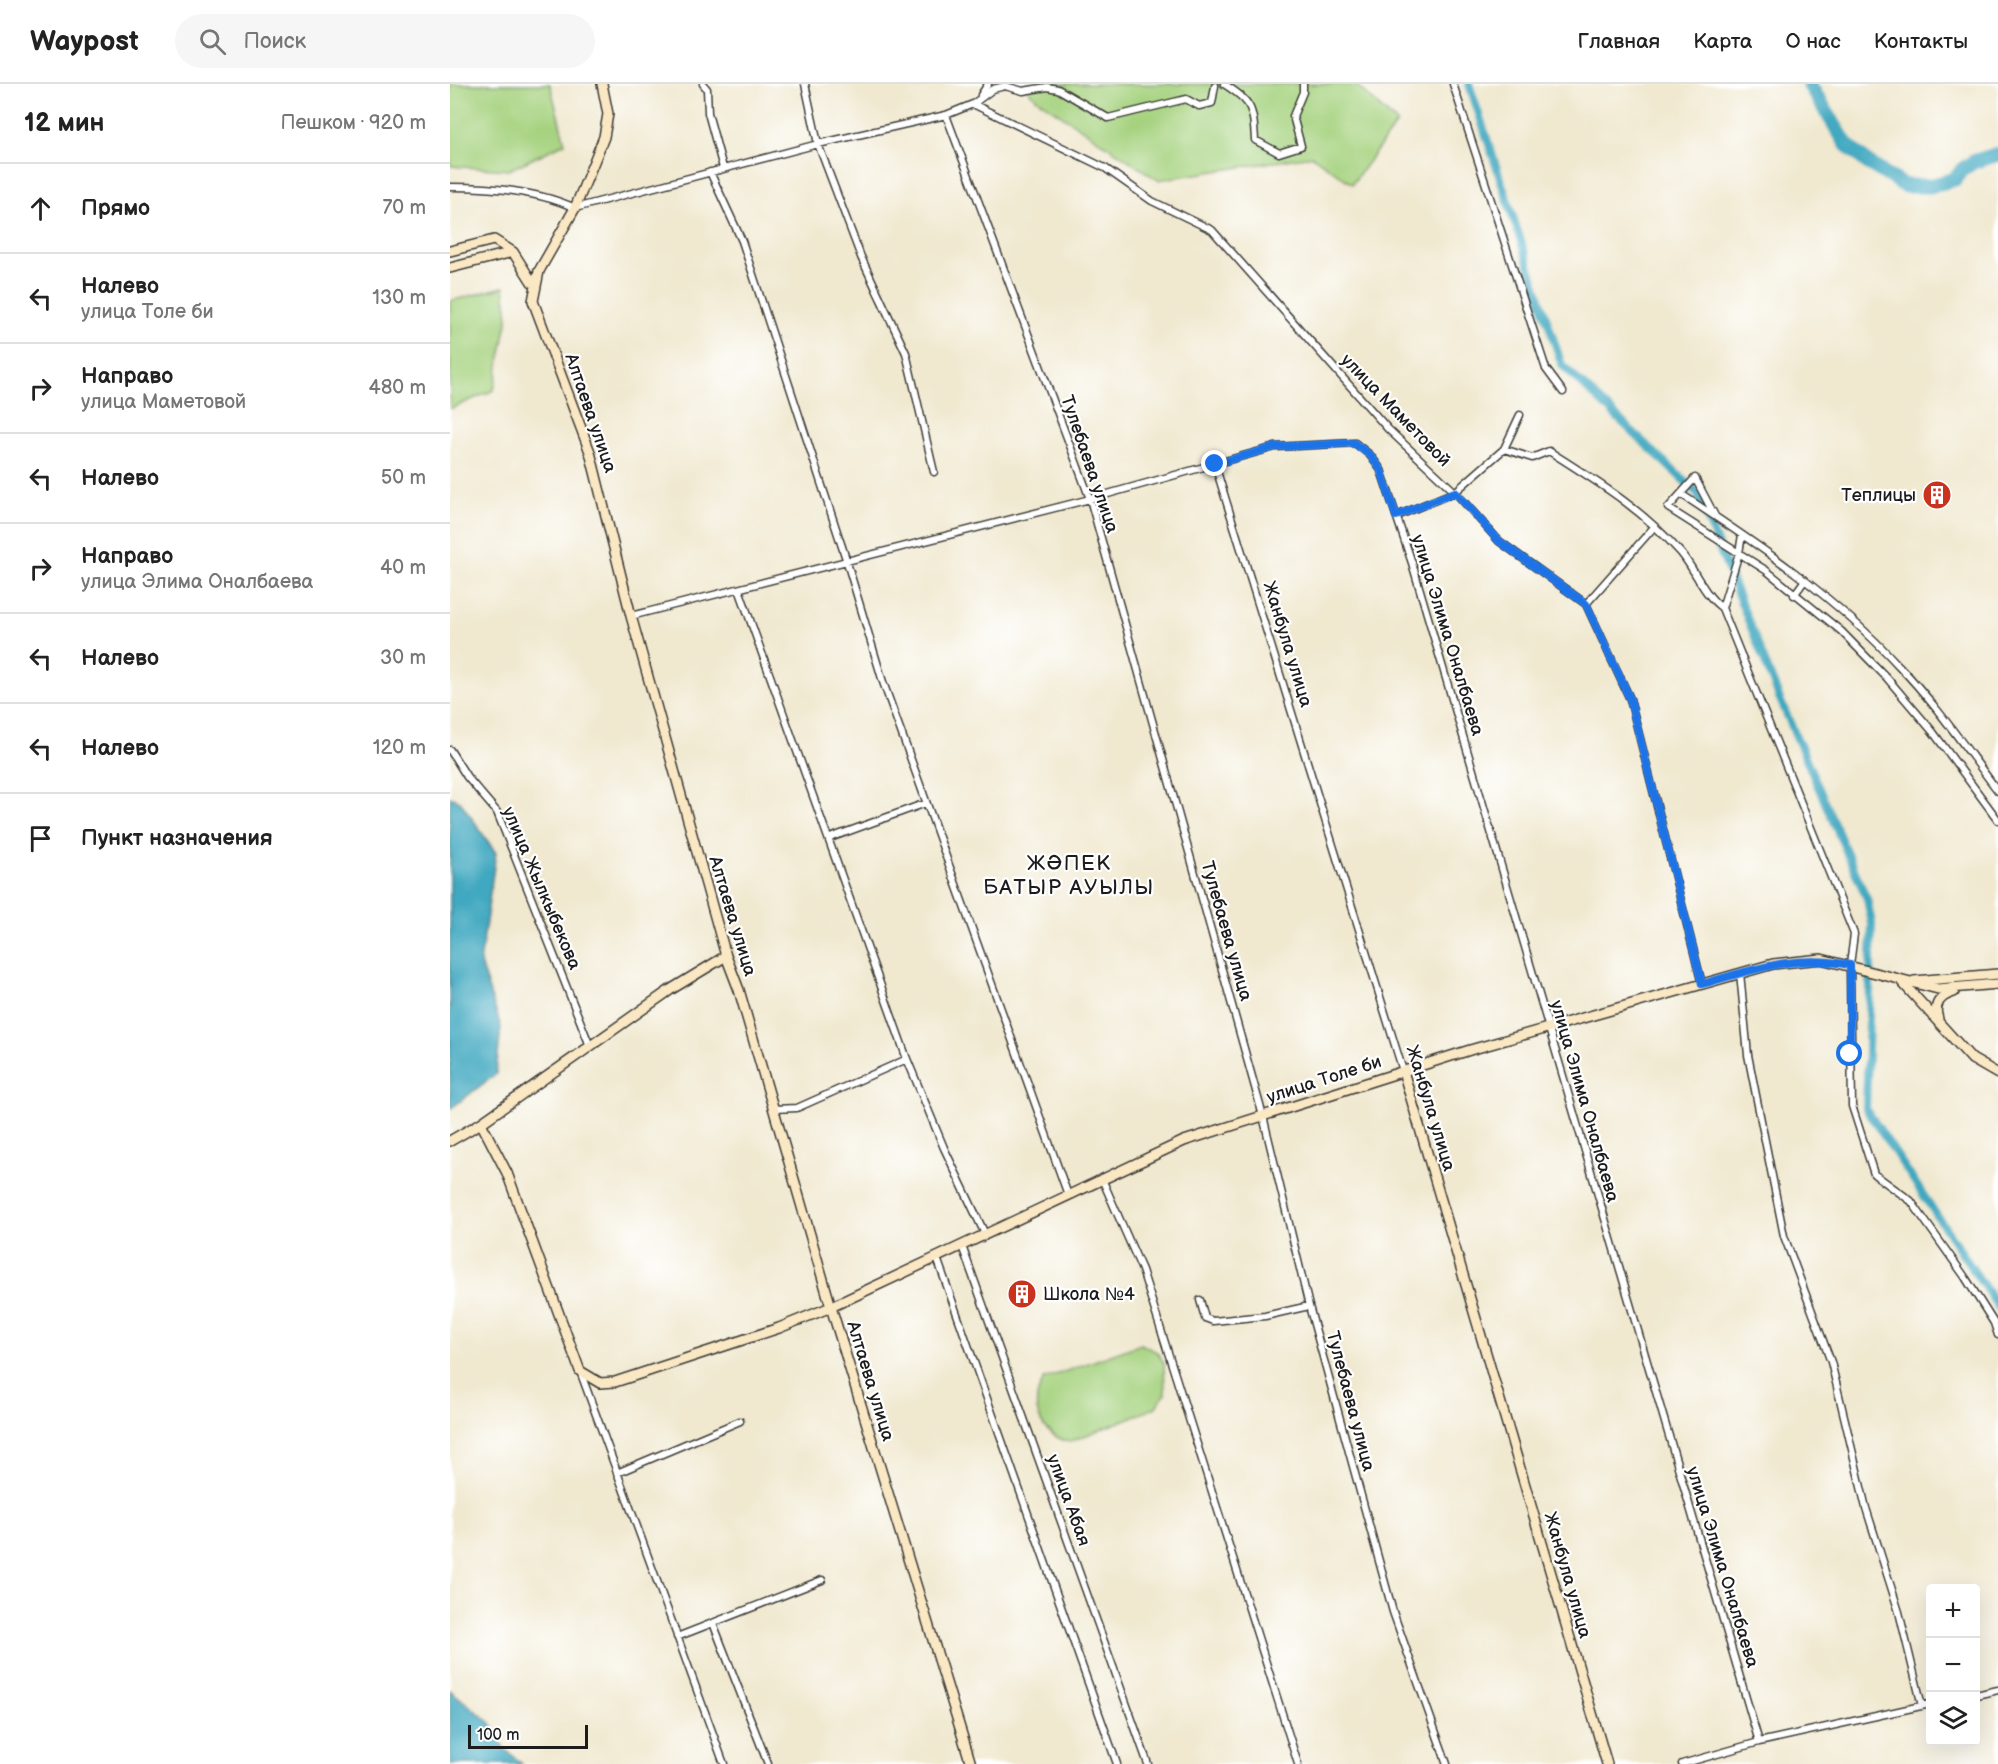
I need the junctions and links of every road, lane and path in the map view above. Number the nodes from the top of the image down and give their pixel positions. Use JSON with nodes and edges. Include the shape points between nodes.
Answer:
{"nodes":[{"id":1,"x":602,"y":84,"type":"edge"},
{"id":2,"x":704,"y":84,"type":"edge"},
{"id":3,"x":805,"y":84,"type":"edge"},
{"id":4,"x":988,"y":84,"type":"edge"},
{"id":5,"x":1303,"y":84,"type":"edge"},
{"id":6,"x":1453,"y":84,"type":"edge"},
{"id":7,"x":1219,"y":85,"type":"edge"},
{"id":8,"x":973,"y":105,"type":"junction"},
{"id":9,"x":946,"y":115,"type":"junction"},
{"id":10,"x":818,"y":144,"type":"junction"},
{"id":11,"x":723,"y":168,"type":"junction"},
{"id":12,"x":710,"y":172,"type":"junction"},
{"id":13,"x":450,"y":187,"type":"edge"},
{"id":14,"x":575,"y":208,"type":"junction"},
{"id":15,"x":450,"y":251,"type":"edge"},
{"id":16,"x":513,"y":252,"type":"junction"},
{"id":17,"x":450,"y":268,"type":"edge"},
{"id":18,"x":536,"y":284,"type":"junction"},
{"id":19,"x":1563,"y":392,"type":"dead end"},
{"id":20,"x":1520,"y":415,"type":"dead end"},
{"id":21,"x":1504,"y":449,"type":"junction"},
{"id":22,"x":1215,"y":465,"type":"junction"},
{"id":23,"x":934,"y":472,"type":"dead end"},
{"id":24,"x":1455,"y":492,"type":"junction"},
{"id":25,"x":1681,"y":494,"type":"junction"},
{"id":26,"x":1089,"y":499,"type":"junction"},
{"id":27,"x":1396,"y":516,"type":"junction"},
{"id":28,"x":1715,"y":516,"type":"junction"},
{"id":29,"x":1654,"y":528,"type":"junction"},
{"id":30,"x":1742,"y":535,"type":"junction"},
{"id":31,"x":1739,"y":553,"type":"junction"},
{"id":32,"x":846,"y":559,"type":"junction"},
{"id":33,"x":1805,"y":580,"type":"junction"},
{"id":34,"x":739,"y":589,"type":"junction"},
{"id":35,"x":1794,"y":595,"type":"junction"},
{"id":36,"x":1586,"y":604,"type":"junction"},
{"id":37,"x":1722,"y":608,"type":"junction"},
{"id":38,"x":631,"y":616,"type":"junction"},
{"id":39,"x":450,"y":750,"type":"edge"},
{"id":40,"x":1998,"y":791,"type":"edge"},
{"id":41,"x":926,"y":803,"type":"junction"},
{"id":42,"x":1998,"y":820,"type":"edge"},
{"id":43,"x":830,"y":838,"type":"junction"},
{"id":44,"x":726,"y":956,"type":"junction"},
{"id":45,"x":1850,"y":965,"type":"junction"},
{"id":46,"x":1740,"y":973,"type":"junction"},
{"id":47,"x":1998,"y":974,"type":"edge"},
{"id":48,"x":1902,"y":982,"type":"junction"},
{"id":49,"x":1702,"y":984,"type":"junction"},
{"id":50,"x":1998,"y":984,"type":"edge"},
{"id":51,"x":1964,"y":988,"type":"junction"},
{"id":52,"x":1939,"y":1021,"type":"junction"},
{"id":53,"x":1547,"y":1028,"type":"junction"},
{"id":54,"x":590,"y":1046,"type":"junction"},
{"id":55,"x":907,"y":1059,"type":"junction"},
{"id":56,"x":1403,"y":1071,"type":"junction"},
{"id":57,"x":1998,"y":1074,"type":"edge"},
{"id":58,"x":773,"y":1109,"type":"junction"},
{"id":59,"x":1263,"y":1116,"type":"junction"},
{"id":60,"x":481,"y":1123,"type":"junction"},
{"id":61,"x":450,"y":1141,"type":"edge"},
{"id":62,"x":1102,"y":1179,"type":"junction"},
{"id":63,"x":1068,"y":1195,"type":"junction"},
{"id":64,"x":985,"y":1234,"type":"junction"},
{"id":65,"x":962,"y":1246,"type":"junction"},
{"id":66,"x":937,"y":1258,"type":"junction"},
{"id":67,"x":1200,"y":1300,"type":"dead end"},
{"id":68,"x":1309,"y":1306,"type":"junction"},
{"id":69,"x":831,"y":1307,"type":"junction"},
{"id":70,"x":1998,"y":1335,"type":"edge"},
{"id":71,"x":580,"y":1371,"type":"junction"},
{"id":72,"x":740,"y":1421,"type":"dead end"},
{"id":73,"x":617,"y":1473,"type":"junction"},
{"id":74,"x":822,"y":1580,"type":"dead end"},
{"id":75,"x":713,"y":1623,"type":"junction"},
{"id":76,"x":677,"y":1637,"type":"junction"},
{"id":77,"x":1998,"y":1690,"type":"edge"},
{"id":78,"x":1980,"y":1694,"type":"edge"},
{"id":79,"x":1926,"y":1705,"type":"edge"},
{"id":80,"x":1922,"y":1706,"type":"junction"},
{"id":81,"x":1759,"y":1742,"type":"junction"},
{"id":82,"x":724,"y":1764,"type":"edge"},
{"id":83,"x":768,"y":1764,"type":"edge"},
{"id":84,"x":971,"y":1764,"type":"edge"},
{"id":85,"x":1117,"y":1764,"type":"edge"},
{"id":86,"x":1148,"y":1764,"type":"edge"},
{"id":87,"x":1298,"y":1764,"type":"edge"},
{"id":88,"x":1447,"y":1764,"type":"edge"},
{"id":89,"x":1607,"y":1764,"type":"edge"},
{"id":90,"x":1682,"y":1764,"type":"edge"}],
"edges":[{"from":1,"to":14,"type":"street","name":"Алтаева улица","via":[[608,114],[604,137]]},
{"from":2,"to":11,"type":"street"},
{"from":3,"to":10,"type":"street"},
{"from":4,"to":8,"type":"street"},
{"from":5,"to":7,"type":"street","via":[[1293,116],[1301,146],[1279,153],[1255,140],[1253,110],[1239,93]]},
{"from":6,"to":19,"type":"street","via":[[1546,369]]},
{"from":7,"to":8,"type":"street","via":[[1212,102],[1199,106],[1186,99],[1108,118],[1058,89],[1047,87],[1023,91],[1005,86],[993,89]]},
{"from":8,"to":9,"type":"street"},
{"from":8,"to":24,"type":"street","name":"улица Маметовой","via":[[1105,168],[1152,201],[1212,230],[1388,429]]},
{"from":9,"to":10,"type":"street"},
{"from":9,"to":26,"type":"street","name":"Тулебаева улица"},
{"from":10,"to":11,"type":"street"},
{"from":10,"to":23,"type":"street","via":[[861,257],[906,353]]},
{"from":11,"to":12,"type":"street"},
{"from":12,"to":14,"type":"street"},
{"from":12,"to":32,"type":"street","via":[[742,241]]},
{"from":13,"to":14,"type":"street","via":[[525,194]]},
{"from":14,"to":18,"type":"street","name":"Алтаева улица"},
{"from":15,"to":16,"type":"street","via":[[494,240]]},
{"from":16,"to":17,"type":"street"},
{"from":16,"to":18,"type":"street"},
{"from":18,"to":38,"type":"street","name":"Алтаева улица","via":[[533,301],[590,452]]},
{"from":20,"to":21,"type":"street"},
{"from":21,"to":24,"type":"street"},
{"from":21,"to":29,"type":"street","via":[[1532,458],[1549,452],[1640,511]]},
{"from":22,"to":26,"type":"street"},
{"from":22,"to":27,"type":"street","name":"улица Элима Оналбаева","via":[[1275,447],[1354,443],[1381,470]]},
{"from":22,"to":56,"type":"street","name":"Жанбула улица"},
{"from":24,"to":27,"type":"street"},
{"from":24,"to":36,"type":"street","name":"улица Маметовой","via":[[1499,541]]},
{"from":25,"to":28,"type":"street"},
{"from":25,"to":28,"type":"street","via":[[1695,478]]},
{"from":25,"to":31,"type":"street","via":[[1668,508]]},
{"from":26,"to":32,"type":"street"},
{"from":26,"to":59,"type":"street","name":"Тулебаева улица"},
{"from":27,"to":53,"type":"street","name":"улица Элима Оналбаева"},
{"from":28,"to":30,"type":"street"},
{"from":29,"to":36,"type":"street"},
{"from":29,"to":37,"type":"street","via":[[1681,553],[1713,602]]},
{"from":30,"to":31,"type":"street"},
{"from":30,"to":33,"type":"street"},
{"from":31,"to":35,"type":"street"},
{"from":31,"to":37,"type":"street"},
{"from":32,"to":34,"type":"street"},
{"from":32,"to":41,"type":"street","via":[[883,682]]},
{"from":33,"to":35,"type":"street"},
{"from":33,"to":40,"type":"street","via":[[1855,621],[1900,666]]},
{"from":34,"to":38,"type":"street"},
{"from":34,"to":43,"type":"street"},
{"from":35,"to":42,"type":"street","via":[[1841,632],[1887,678]]},
{"from":36,"to":49,"type":"street","name":"улица Маметовой","via":[[1630,699]]},
{"from":37,"to":45,"type":"street","via":[[1854,934]]},
{"from":38,"to":44,"type":"street","name":"Алтаева улица"},
{"from":39,"to":54,"type":"street","name":"улица Жылкыбекова","via":[[466,777],[497,812]]},
{"from":41,"to":43,"type":"street"},
{"from":41,"to":63,"type":"street"},
{"from":43,"to":55,"type":"street"},
{"from":44,"to":54,"type":"street"},
{"from":44,"to":58,"type":"street","name":"Алтаева улица"},
{"from":45,"to":46,"type":"street","name":"улица Толе би","via":[[1821,959],[1773,964]]},
{"from":45,"to":48,"type":"street","name":"улица Толе би"},
{"from":45,"to":70,"type":"street","via":[[1852,1106],[1874,1174],[1911,1201],[1965,1277]]},
{"from":46,"to":49,"type":"street","name":"улица Толе би"},
{"from":46,"to":80,"type":"street","via":[[1748,1055],[1784,1236],[1831,1362],[1866,1508],[1899,1612]]},
{"from":47,"to":48,"type":"street"},
{"from":48,"to":51,"type":"street","name":"улица Толе би","via":[[1938,989]]},
{"from":48,"to":52,"type":"street"},
{"from":49,"to":53,"type":"street","name":"улица Толе би"},
{"from":50,"to":51,"type":"street","name":"улица Толе би"},
{"from":51,"to":52,"type":"street","via":[[1940,999],[1936,1008]]},
{"from":52,"to":57,"type":"street","via":[[1971,1059]]},
{"from":53,"to":56,"type":"street","name":"улица Толе би"},
{"from":53,"to":81,"type":"street","name":"улица Элима Оналбаева"},
{"from":54,"to":60,"type":"street"},
{"from":55,"to":58,"type":"street","via":[[797,1108]]},
{"from":55,"to":64,"type":"street"},
{"from":56,"to":59,"type":"street","name":"улица Толе би"},
{"from":56,"to":89,"type":"street","name":"Жанбула улица"},
{"from":58,"to":69,"type":"street","name":"Алтаева улица"},
{"from":59,"to":62,"type":"street","name":"улица Толе би","via":[[1184,1141]]},
{"from":59,"to":68,"type":"street","name":"Тулебаева улица"},
{"from":60,"to":61,"type":"street"},
{"from":60,"to":71,"type":"street","via":[[507,1173]]},
{"from":62,"to":63,"type":"street","name":"улица Толе би"},
{"from":62,"to":87,"type":"street","via":[[1142,1270]]},
{"from":63,"to":64,"type":"street","name":"улица Толе би"},
{"from":64,"to":65,"type":"street","name":"улица Толе би"},
{"from":65,"to":66,"type":"street","name":"улица Толе би"},
{"from":65,"to":86,"type":"street","name":"улица Абая"},
{"from":66,"to":69,"type":"street","name":"улица Толе би"},
{"from":66,"to":85,"type":"street"},
{"from":67,"to":68,"type":"street","via":[[1206,1318],[1213,1321],[1265,1316]]},
{"from":68,"to":88,"type":"street","name":"Тулебаева улица","via":[[1393,1612]]},
{"from":69,"to":71,"type":"street","name":"улица Толе би","via":[[615,1382],[600,1383]]},
{"from":69,"to":84,"type":"street","name":"Алтаева улица"},
{"from":71,"to":73,"type":"street"},
{"from":72,"to":73,"type":"street"},
{"from":73,"to":76,"type":"street"},
{"from":74,"to":75,"type":"street"},
{"from":75,"to":76,"type":"street"},
{"from":75,"to":83,"type":"street"},
{"from":76,"to":82,"type":"street"},
{"from":77,"to":78,"type":"street"},
{"from":79,"to":80,"type":"street"},
{"from":80,"to":81,"type":"street"},
{"from":81,"to":90,"type":"street"}]}
